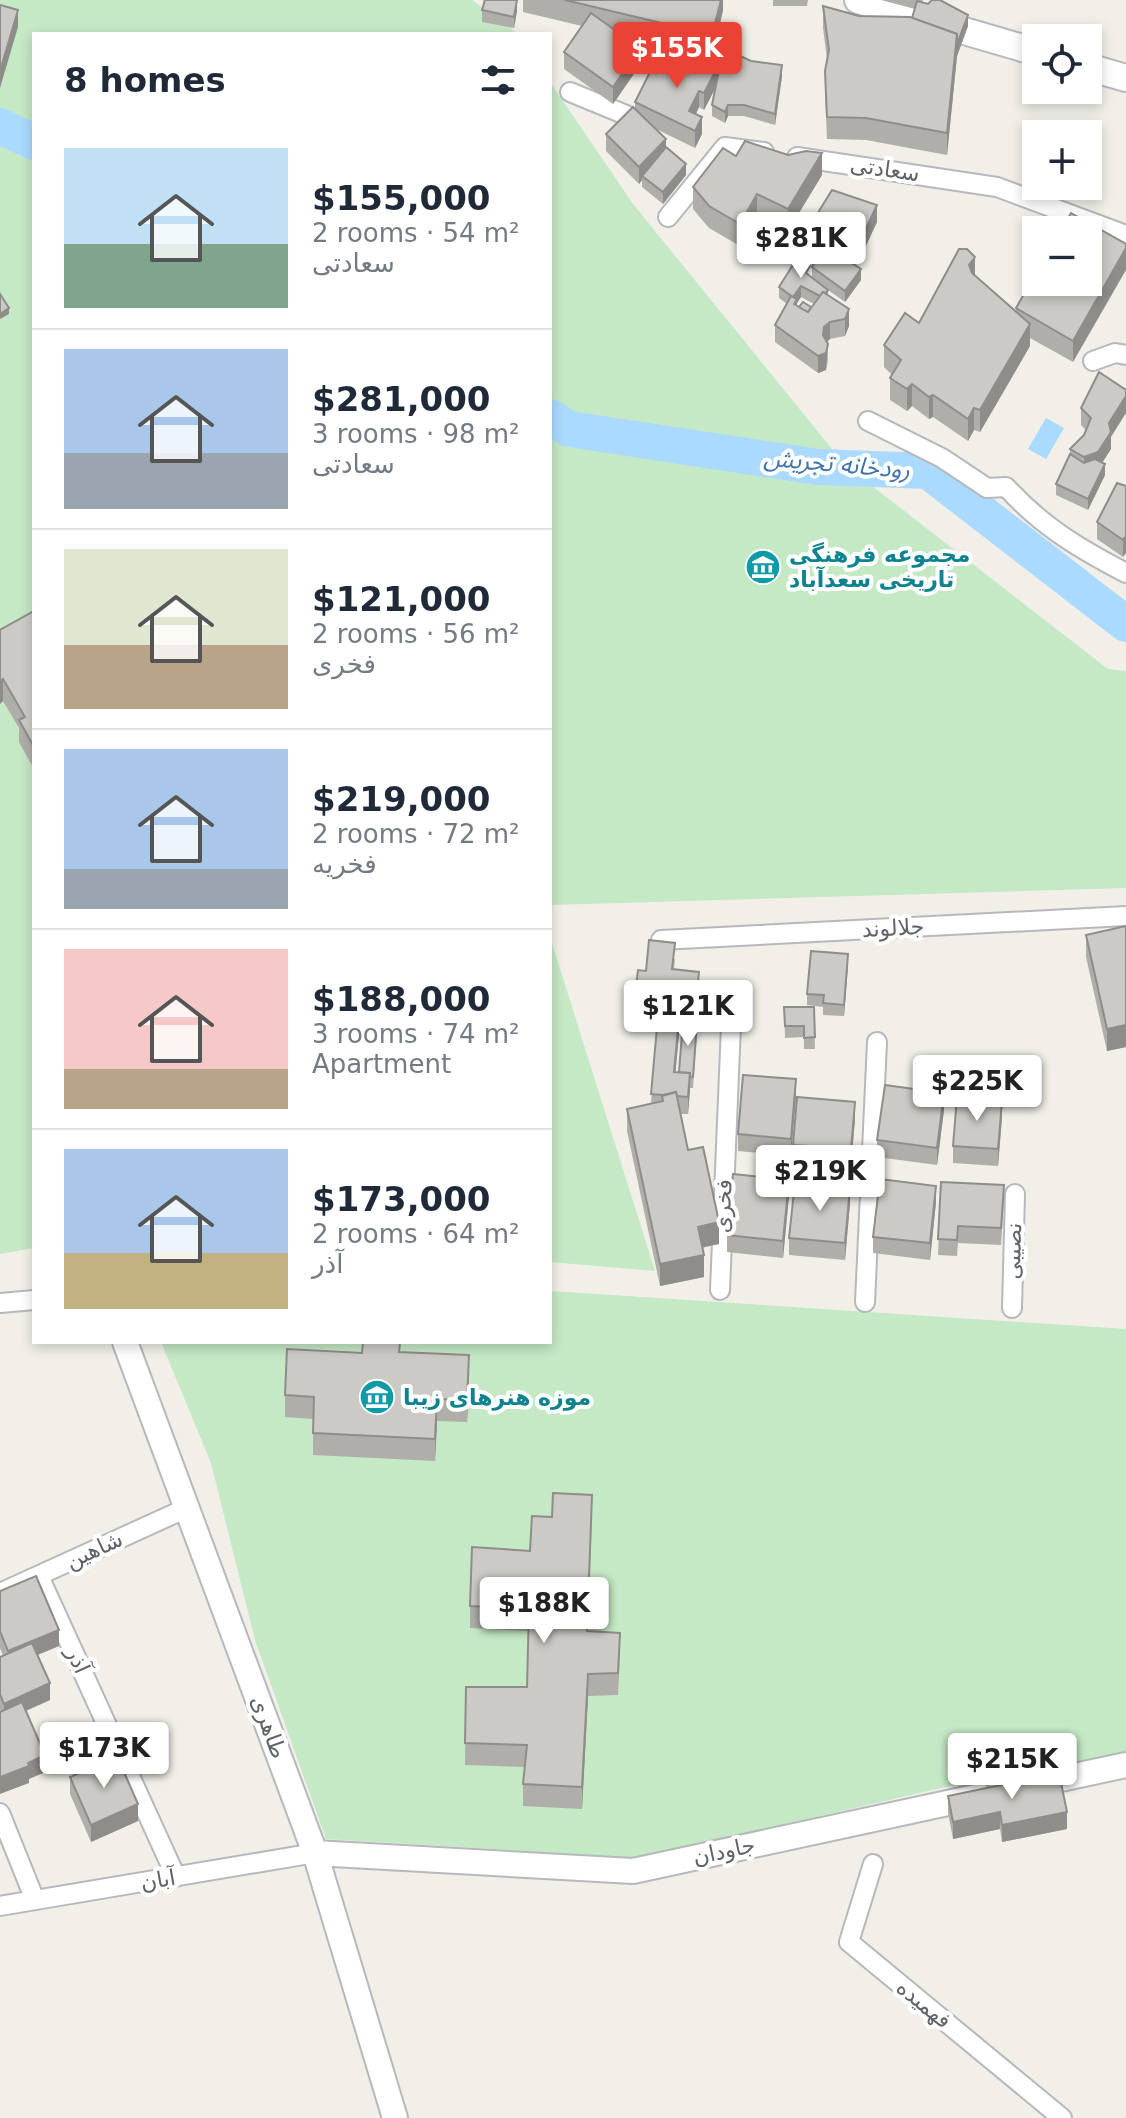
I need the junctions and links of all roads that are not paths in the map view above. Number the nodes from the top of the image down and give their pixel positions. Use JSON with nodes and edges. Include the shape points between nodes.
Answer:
{"nodes":[{"id":1,"x":858,"y":0,"type":"edge"},
{"id":2,"x":1022,"y":48,"type":"edge"},
{"id":3,"x":1102,"y":71,"type":"edge"},
{"id":4,"x":1126,"y":78,"type":"edge"},
{"id":5,"x":570,"y":92,"type":"dead end"},
{"id":6,"x":657,"y":143,"type":"edge"},
{"id":7,"x":668,"y":217,"type":"dead end"},
{"id":8,"x":1126,"y":235,"type":"edge"},
{"id":9,"x":1126,"y":355,"type":"edge"},
{"id":10,"x":1093,"y":361,"type":"dead end"},
{"id":11,"x":868,"y":421,"type":"dead end"},
{"id":12,"x":1126,"y":573,"type":"edge"},
{"id":13,"x":1126,"y":916,"type":"edge"},
{"id":14,"x":661,"y":940,"type":"edge"},
{"id":15,"x":731,"y":1026,"type":"dead end"},
{"id":16,"x":877,"y":1042,"type":"dead end"},
{"id":17,"x":1015,"y":1194,"type":"dead end"},
{"id":18,"x":720,"y":1290,"type":"dead end"},
{"id":19,"x":32,"y":1300,"type":"edge"},
{"id":20,"x":865,"y":1302,"type":"dead end"},
{"id":21,"x":0,"y":1303,"type":"edge"},
{"id":22,"x":1012,"y":1308,"type":"dead end"},
{"id":23,"x":126,"y":1344,"type":"edge"},
{"id":24,"x":189,"y":1507,"type":"junction"},
{"id":25,"x":39,"y":1576,"type":"junction"},
{"id":26,"x":0,"y":1593,"type":"edge"},
{"id":27,"x":1126,"y":1765,"type":"edge"},
{"id":28,"x":0,"y":1813,"type":"edge"},
{"id":29,"x":315,"y":1853,"type":"junction"},
{"id":30,"x":873,"y":1864,"type":"dead end"},
{"id":31,"x":176,"y":1877,"type":"junction"},
{"id":32,"x":35,"y":1900,"type":"junction"},
{"id":33,"x":0,"y":1906,"type":"edge"},
{"id":34,"x":395,"y":2118,"type":"edge"},
{"id":35,"x":1062,"y":2118,"type":"edge"}],
"edges":[{"from":1,"to":2,"type":"main road"},
{"from":3,"to":4,"type":"main road"},
{"from":5,"to":6,"type":"street","via":[[632,108]]},
{"from":7,"to":8,"type":"street","name":"سعادتی","via":[[693,175],[725,147],[997,187]]},
{"from":9,"to":10,"type":"street"},
{"from":11,"to":12,"type":"street","via":[[942,458],[987,488],[1006,487],[1036,520]]},
{"from":13,"to":14,"type":"street","name":"جلالوند"},
{"from":15,"to":18,"type":"street","name":"فخری"},
{"from":16,"to":20,"type":"street"},
{"from":17,"to":22,"type":"street","name":"نصیبی"},
{"from":19,"to":21,"type":"street"},
{"from":23,"to":24,"type":"street","name":"طاهری"},
{"from":24,"to":25,"type":"street","name":"شاهین"},
{"from":24,"to":29,"type":"street","name":"طاهری"},
{"from":25,"to":26,"type":"street","name":"شاهین"},
{"from":25,"to":31,"type":"street","name":"آذر"},
{"from":27,"to":29,"type":"street","name":"جاودان","via":[[633,1871]]},
{"from":28,"to":32,"type":"street"},
{"from":29,"to":31,"type":"street","name":"آبان"},
{"from":29,"to":34,"type":"street","name":"طاهری"},
{"from":30,"to":35,"type":"street","name":"فهمیده","via":[[849,1942]]},
{"from":31,"to":32,"type":"street","name":"آبان"},
{"from":32,"to":33,"type":"street","name":"آبان"}]}
